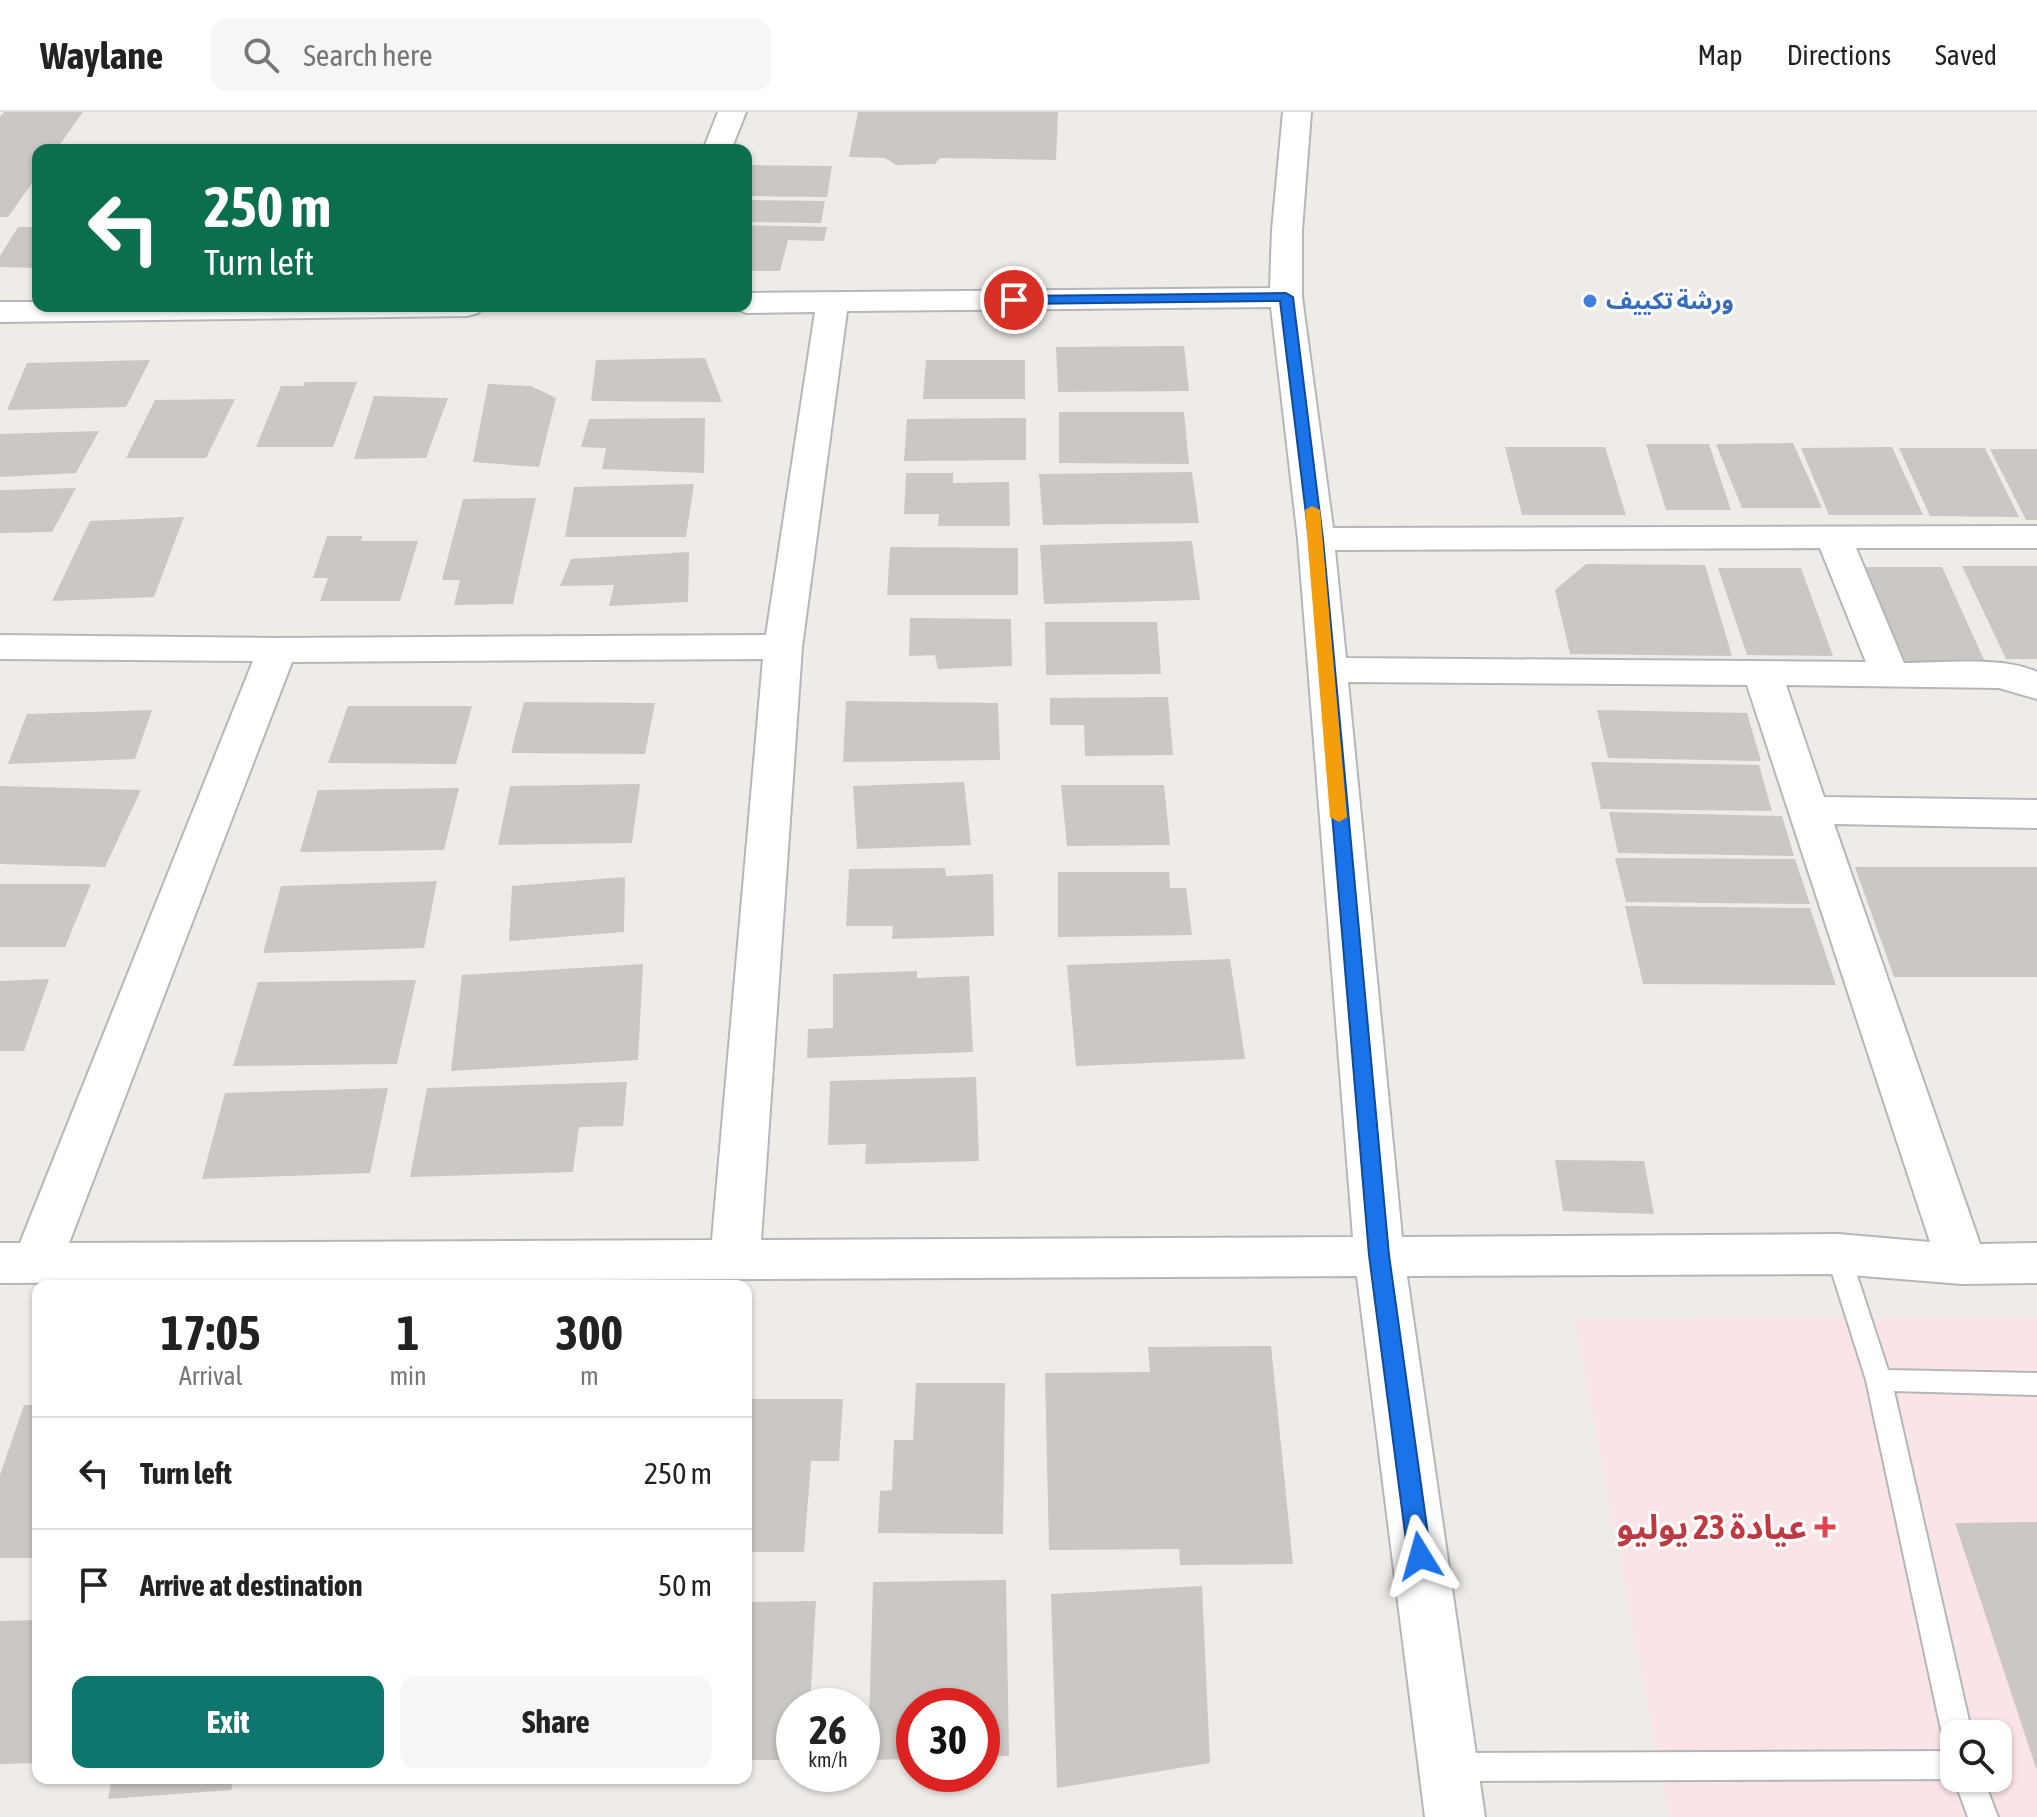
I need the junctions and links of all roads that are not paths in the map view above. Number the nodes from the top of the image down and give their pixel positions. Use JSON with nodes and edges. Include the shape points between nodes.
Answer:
{"nodes":[{"id":1,"x":732,"y":112,"type":"edge"},
{"id":2,"x":1297,"y":112,"type":"edge"},
{"id":3,"x":719,"y":144,"type":"edge"},
{"id":4,"x":1286,"y":297,"type":"junction"},
{"id":5,"x":832,"y":302,"type":"junction"},
{"id":6,"x":752,"y":303,"type":"edge"},
{"id":7,"x":0,"y":312,"type":"edge"},
{"id":8,"x":32,"y":312,"type":"edge"},
{"id":9,"x":2037,"y":537,"type":"edge"},
{"id":10,"x":1834,"y":538,"type":"junction"},
{"id":11,"x":1316,"y":539,"type":"junction"},
{"id":12,"x":0,"y":647,"type":"edge"},
{"id":13,"x":783,"y":647,"type":"junction"},
{"id":14,"x":277,"y":650,"type":"junction"},
{"id":15,"x":1326,"y":670,"type":"junction"},
{"id":16,"x":1889,"y":672,"type":"junction"},
{"id":17,"x":1762,"y":673,"type":"junction"},
{"id":18,"x":2037,"y":687,"type":"edge"},
{"id":19,"x":1811,"y":810,"type":"junction"},
{"id":20,"x":2037,"y":814,"type":"edge"},
{"id":21,"x":1838,"y":1254,"type":"junction"},
{"id":22,"x":1379,"y":1255,"type":"junction"},
{"id":23,"x":735,"y":1258,"type":"junction"},
{"id":24,"x":19,"y":1262,"type":"edge"},
{"id":25,"x":2037,"y":1263,"type":"edge"},
{"id":26,"x":1962,"y":1264,"type":"junction"},
{"id":27,"x":1879,"y":1380,"type":"junction"},
{"id":28,"x":2037,"y":1384,"type":"edge"},
{"id":29,"x":1954,"y":1720,"type":"edge"},
{"id":30,"x":1940,"y":1765,"type":"edge"},
{"id":31,"x":1448,"y":1767,"type":"junction"},
{"id":32,"x":1973,"y":1792,"type":"edge"},
{"id":33,"x":1455,"y":1817,"type":"edge"},
{"id":34,"x":1983,"y":1817,"type":"edge"}],
"edges":[{"from":1,"to":3,"type":"street"},
{"from":2,"to":4,"type":"street"},
{"from":4,"to":5,"type":"street"},
{"from":4,"to":11,"type":"street"},
{"from":5,"to":6,"type":"street"},
{"from":5,"to":13,"type":"street"},
{"from":7,"to":8,"type":"street"},
{"from":9,"to":10,"type":"street"},
{"from":10,"to":11,"type":"street"},
{"from":10,"to":16,"type":"street"},
{"from":11,"to":15,"type":"street"},
{"from":12,"to":14,"type":"street"},
{"from":13,"to":14,"type":"street"},
{"from":13,"to":23,"type":"street"},
{"from":14,"to":24,"type":"street"},
{"from":15,"to":17,"type":"street"},
{"from":15,"to":22,"type":"street"},
{"from":16,"to":17,"type":"street"},
{"from":16,"to":18,"type":"street","via":[[2017,677]]},
{"from":17,"to":19,"type":"street"},
{"from":19,"to":20,"type":"street"},
{"from":19,"to":26,"type":"street"},
{"from":21,"to":22,"type":"street"},
{"from":21,"to":26,"type":"street"},
{"from":21,"to":27,"type":"lane"},
{"from":22,"to":23,"type":"street"},
{"from":22,"to":31,"type":"street"},
{"from":23,"to":24,"type":"street"},
{"from":25,"to":26,"type":"street"},
{"from":27,"to":28,"type":"lane"},
{"from":27,"to":29,"type":"lane"},
{"from":30,"to":31,"type":"lane"},
{"from":31,"to":33,"type":"street"},
{"from":32,"to":34,"type":"lane"}]}
